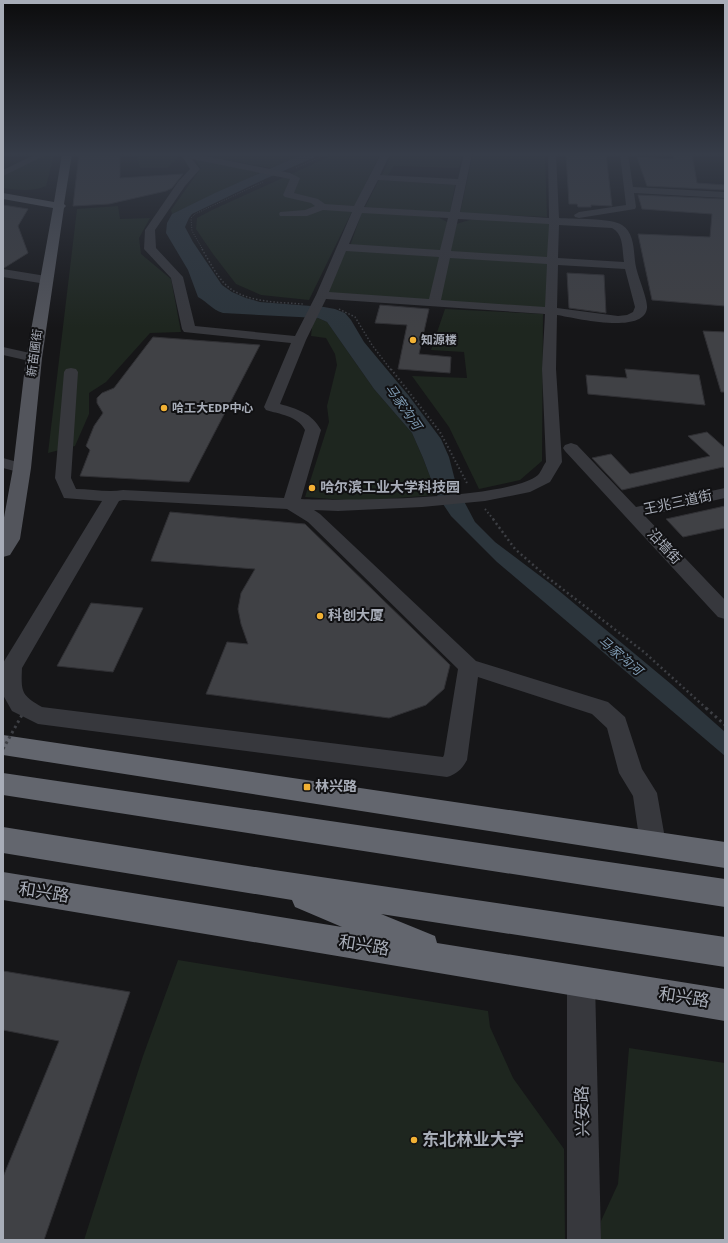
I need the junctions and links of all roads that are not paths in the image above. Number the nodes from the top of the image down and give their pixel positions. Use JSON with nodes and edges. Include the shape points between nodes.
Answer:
{"nodes":[{"id":1,"x":53,"y":212,"type":"edge"},
{"id":2,"x":162,"y":212,"type":"edge"},
{"id":3,"x":309,"y":212,"type":"edge"},
{"id":4,"x":357,"y":212,"type":"edge"},
{"id":5,"x":406,"y":212,"type":"edge"},
{"id":6,"x":455,"y":212,"type":"edge"},
{"id":7,"x":554,"y":212,"type":"edge"},
{"id":8,"x":598,"y":212,"type":"edge"},
{"id":9,"x":284,"y":214,"type":"dead end"},
{"id":10,"x":454,"y":215,"type":"junction"},
{"id":11,"x":554,"y":221,"type":"junction"},
{"id":12,"x":342,"y":247,"type":"junction"},
{"id":13,"x":445,"y":254,"type":"junction"},
{"id":14,"x":553,"y":262,"type":"junction"},
{"id":15,"x":630,"y":266,"type":"junction"},
{"id":16,"x":3,"y":273,"type":"edge"},
{"id":17,"x":44,"y":280,"type":"junction"},
{"id":18,"x":322,"y":295,"type":"junction"},
{"id":19,"x":434,"y":303,"type":"junction"},
{"id":20,"x":552,"y":311,"type":"junction"},
{"id":21,"x":299,"y":340,"type":"junction"},
{"id":22,"x":3,"y":351,"type":"edge"},
{"id":23,"x":32,"y":358,"type":"junction"},
{"id":24,"x":71,"y":372,"type":"dead end"},
{"id":25,"x":571,"y":448,"type":"dead end"},
{"id":26,"x":12,"y":465,"type":"edge"},
{"id":27,"x":725,"y":493,"type":"edge"},
{"id":28,"x":113,"y":497,"type":"junction"},
{"id":29,"x":291,"y":504,"type":"junction"},
{"id":30,"x":632,"y":513,"type":"junction"},
{"id":31,"x":3,"y":522,"type":"edge"},
{"id":32,"x":3,"y":550,"type":"edge"},
{"id":33,"x":725,"y":612,"type":"edge"},
{"id":34,"x":469,"y":667,"type":"junction"},
{"id":35,"x":3,"y":745,"type":"edge"},
{"id":36,"x":3,"y":784,"type":"edge"},
{"id":37,"x":3,"y":840,"type":"edge"},
{"id":38,"x":653,"y":844,"type":"junction"},
{"id":39,"x":725,"y":855,"type":"edge"},
{"id":40,"x":274,"y":884,"type":"junction"},
{"id":41,"x":3,"y":886,"type":"edge"},
{"id":42,"x":725,"y":893,"type":"edge"},
{"id":43,"x":725,"y":952,"type":"edge"},
{"id":44,"x":458,"y":961,"type":"junction"},
{"id":45,"x":581,"y":982,"type":"junction"},
{"id":46,"x":725,"y":1005,"type":"edge"},
{"id":47,"x":584,"y":1240,"type":"edge"}],
"edges":[{"from":1,"to":17,"type":"main road","name":"新苗圃街"},
{"from":2,"to":21,"type":"street","via":[[150,230],[150,249],[178,277],[189,329]]},
{"from":3,"to":9,"type":"street"},
{"from":4,"to":12,"type":"street"},
{"from":5,"to":10,"type":"street"},
{"from":6,"to":10,"type":"street"},
{"from":7,"to":11,"type":"street"},
{"from":8,"to":11,"type":"street"},
{"from":10,"to":11,"type":"street"},
{"from":10,"to":13,"type":"street"},
{"from":11,"to":14,"type":"street"},
{"from":11,"to":15,"type":"street","via":[[614,225],[620,228],[626,236]]},
{"from":12,"to":13,"type":"street"},
{"from":12,"to":18,"type":"street"},
{"from":13,"to":14,"type":"street"},
{"from":13,"to":19,"type":"street"},
{"from":14,"to":15,"type":"street"},
{"from":14,"to":20,"type":"street"},
{"from":15,"to":20,"type":"street","via":[[641,307],[639,314],[630,319],[618,320]]},
{"from":16,"to":17,"type":"street"},
{"from":17,"to":23,"type":"main road","name":"新苗圃街"},
{"from":18,"to":19,"type":"street"},
{"from":18,"to":21,"type":"street","via":[[308,313]]},
{"from":19,"to":20,"type":"street"},
{"from":20,"to":29,"type":"street","via":[[549,369],[554,462],[544,478],[484,501],[338,506]]},
{"from":21,"to":29,"type":"street","via":[[271,407],[302,418],[311,423],[313,430]]},
{"from":22,"to":23,"type":"street"},
{"from":23,"to":26,"type":"main road","name":"新苗圃街"},
{"from":24,"to":28,"type":"street","via":[[63,478],[70,494]]},
{"from":25,"to":30,"type":"street","name":"沿墙街"},
{"from":26,"to":31,"type":"main road","name":"新苗圃街"},
{"from":26,"to":32,"type":"main road","name":"新苗圃街","via":[[10,539]]},
{"from":27,"to":30,"type":"street","name":"王兆三道街"},
{"from":28,"to":29,"type":"street","via":[[123,495]]},
{"from":28,"to":34,"type":"street","via":[[11,668],[10,688],[20,705],[38,715],[447,767],[456,760]]},
{"from":29,"to":34,"type":"street","via":[[314,518]]},
{"from":30,"to":33,"type":"street","name":"沿墙街"},
{"from":34,"to":38,"type":"street","via":[[492,672],[600,708],[617,723],[631,772],[644,792]]},
{"from":35,"to":38,"type":"highway"},
{"from":36,"to":42,"type":"highway"},
{"from":37,"to":40,"type":"highway"},
{"from":38,"to":39,"type":"highway"},
{"from":40,"to":43,"type":"highway"},
{"from":40,"to":44,"type":"highway"},
{"from":41,"to":44,"type":"highway","name":"和兴路"},
{"from":44,"to":45,"type":"highway","name":"和兴路"},
{"from":45,"to":46,"type":"highway","name":"和兴路"},
{"from":45,"to":47,"type":"street","name":"兴安路"}]}
